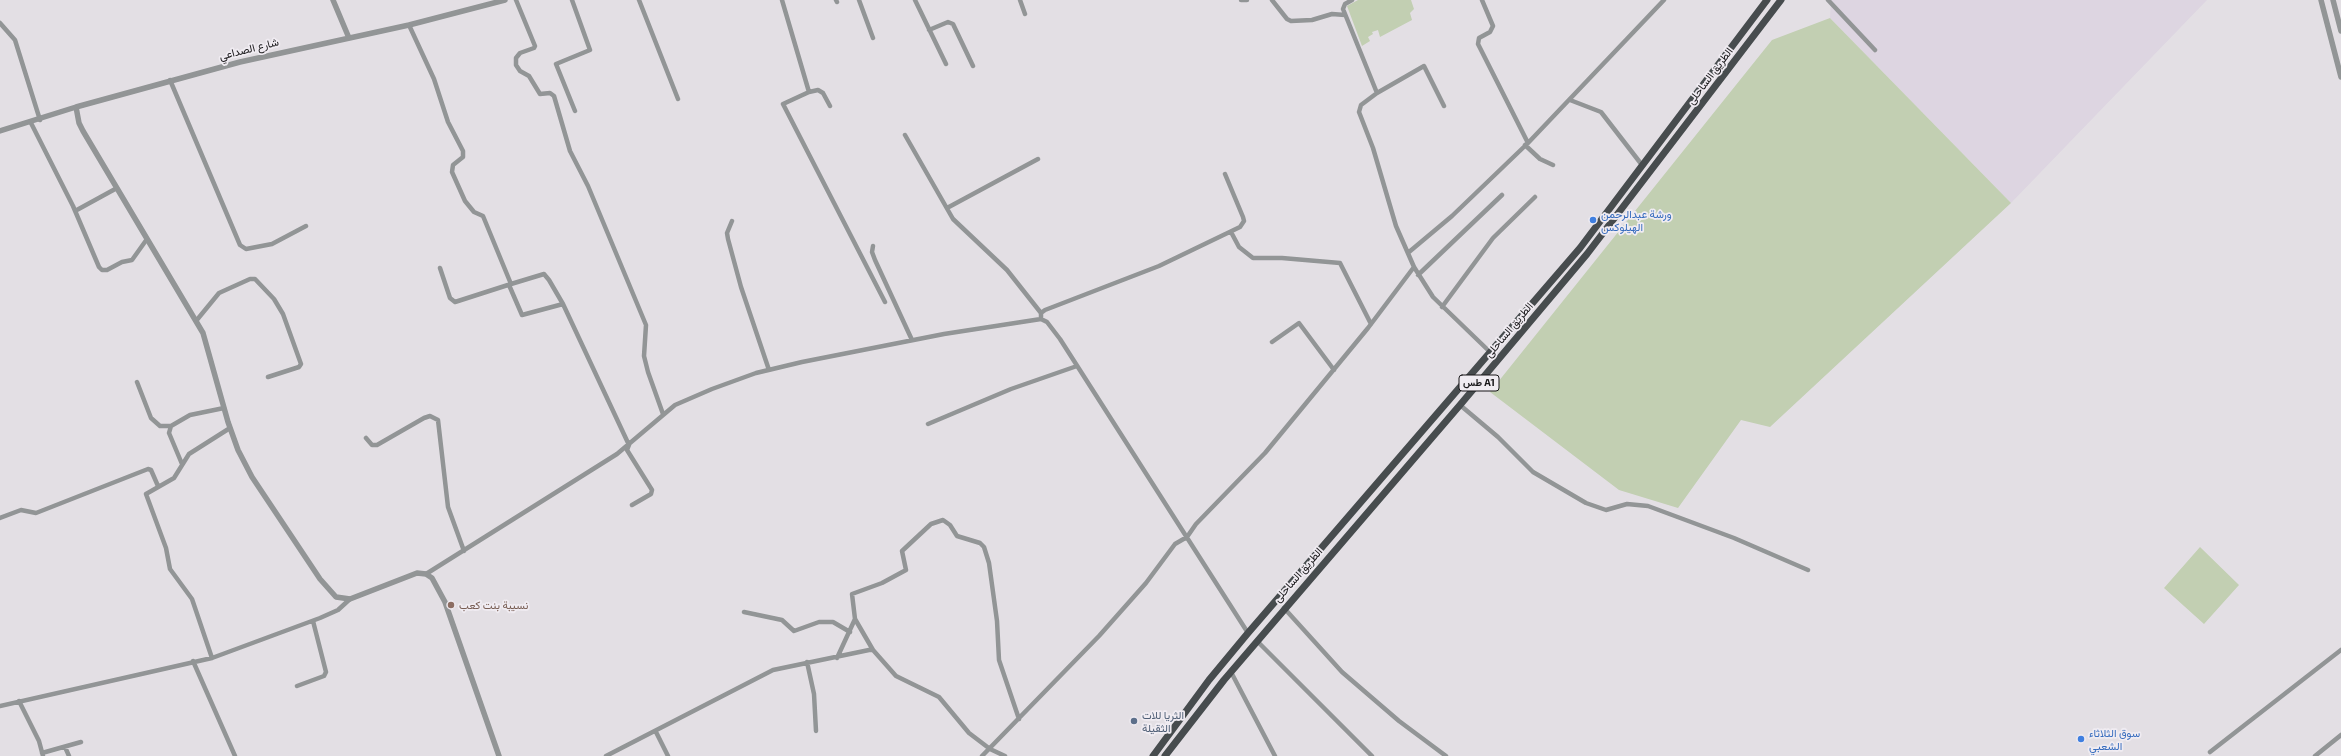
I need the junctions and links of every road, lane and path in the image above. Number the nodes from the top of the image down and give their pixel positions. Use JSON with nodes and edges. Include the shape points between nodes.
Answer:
{"nodes":[{"id":1,"x":333,"y":0,"type":"edge"},
{"id":2,"x":505,"y":0,"type":"edge"},
{"id":3,"x":516,"y":0,"type":"edge"},
{"id":4,"x":572,"y":0,"type":"edge"},
{"id":5,"x":639,"y":0,"type":"edge"},
{"id":6,"x":782,"y":0,"type":"edge"},
{"id":7,"x":859,"y":0,"type":"edge"},
{"id":8,"x":915,"y":0,"type":"edge"},
{"id":9,"x":1020,"y":0,"type":"edge"},
{"id":10,"x":1241,"y":0,"type":"edge"},
{"id":11,"x":1247,"y":0,"type":"edge"},
{"id":12,"x":1272,"y":0,"type":"edge"},
{"id":13,"x":1352,"y":0,"type":"edge"},
{"id":14,"x":1482,"y":0,"type":"edge"},
{"id":15,"x":1767,"y":0,"type":"edge"},
{"id":16,"x":1781,"y":0,"type":"edge"},
{"id":17,"x":1828,"y":0,"type":"edge"},
{"id":18,"x":2321,"y":0,"type":"edge"},
{"id":19,"x":2333,"y":0,"type":"edge"},
{"id":20,"x":1661,"y":1,"type":"edge"},
{"id":21,"x":1761,"y":8,"type":"junction"},
{"id":22,"x":1025,"y":14,"type":"dead end"},
{"id":23,"x":1344,"y":15,"type":"junction"},
{"id":24,"x":1770,"y":16,"type":"junction"},
{"id":25,"x":0,"y":23,"type":"edge"},
{"id":26,"x":409,"y":25,"type":"junction"},
{"id":27,"x":929,"y":30,"type":"junction"},
{"id":28,"x":2341,"y":31,"type":"edge"},
{"id":29,"x":349,"y":38,"type":"junction"},
{"id":30,"x":873,"y":38,"type":"dead end"},
{"id":31,"x":1876,"y":50,"type":"dead end"},
{"id":32,"x":946,"y":64,"type":"dead end"},
{"id":33,"x":973,"y":66,"type":"dead end"},
{"id":34,"x":2341,"y":77,"type":"edge"},
{"id":35,"x":170,"y":80,"type":"junction"},
{"id":36,"x":809,"y":92,"type":"junction"},
{"id":37,"x":1378,"y":93,"type":"junction"},
{"id":38,"x":678,"y":99,"type":"dead end"},
{"id":39,"x":1570,"y":100,"type":"junction"},
{"id":40,"x":830,"y":106,"type":"dead end"},
{"id":41,"x":1444,"y":106,"type":"dead end"},
{"id":42,"x":76,"y":107,"type":"junction"},
{"id":43,"x":575,"y":111,"type":"dead end"},
{"id":44,"x":40,"y":120,"type":"junction"},
{"id":45,"x":31,"y":122,"type":"junction"},
{"id":46,"x":0,"y":131,"type":"edge"},
{"id":47,"x":905,"y":135,"type":"dead end"},
{"id":48,"x":1526,"y":144,"type":"junction"},
{"id":49,"x":1038,"y":159,"type":"dead end"},
{"id":50,"x":1553,"y":165,"type":"dead end"},
{"id":51,"x":1642,"y":165,"type":"junction"},
{"id":52,"x":1225,"y":174,"type":"dead end"},
{"id":53,"x":117,"y":188,"type":"junction"},
{"id":54,"x":1502,"y":195,"type":"dead end"},
{"id":55,"x":1535,"y":197,"type":"dead end"},
{"id":56,"x":947,"y":208,"type":"junction"},
{"id":57,"x":75,"y":212,"type":"junction"},
{"id":58,"x":732,"y":221,"type":"dead end"},
{"id":59,"x":306,"y":226,"type":"dead end"},
{"id":60,"x":1231,"y":232,"type":"junction"},
{"id":61,"x":147,"y":239,"type":"junction"},
{"id":62,"x":873,"y":246,"type":"dead end"},
{"id":63,"x":1409,"y":252,"type":"junction"},
{"id":64,"x":1414,"y":267,"type":"junction"},
{"id":65,"x":440,"y":268,"type":"dead end"},
{"id":66,"x":1418,"y":275,"type":"junction"},
{"id":67,"x":510,"y":285,"type":"junction"},
{"id":68,"x":885,"y":302,"type":"dead end"},
{"id":69,"x":563,"y":304,"type":"junction"},
{"id":70,"x":1442,"y":307,"type":"junction"},
{"id":71,"x":1041,"y":313,"type":"junction"},
{"id":72,"x":1041,"y":319,"type":"junction"},
{"id":73,"x":196,"y":321,"type":"junction"},
{"id":74,"x":1372,"y":324,"type":"junction"},
{"id":75,"x":912,"y":340,"type":"junction"},
{"id":76,"x":1272,"y":342,"type":"dead end"},
{"id":77,"x":1490,"y":352,"type":"junction"},
{"id":78,"x":1077,"y":366,"type":"junction"},
{"id":79,"x":769,"y":370,"type":"junction"},
{"id":80,"x":1334,"y":370,"type":"junction"},
{"id":81,"x":268,"y":377,"type":"dead end"},
{"id":82,"x":137,"y":382,"type":"dead end"},
{"id":83,"x":1460,"y":405,"type":"junction"},
{"id":84,"x":224,"y":408,"type":"junction"},
{"id":85,"x":663,"y":414,"type":"junction"},
{"id":86,"x":928,"y":424,"type":"dead end"},
{"id":87,"x":171,"y":426,"type":"junction"},
{"id":88,"x":230,"y":428,"type":"junction"},
{"id":89,"x":366,"y":438,"type":"dead end"},
{"id":90,"x":629,"y":445,"type":"junction"},
{"id":91,"x":182,"y":464,"type":"junction"},
{"id":92,"x":158,"y":486,"type":"junction"},
{"id":93,"x":632,"y":505,"type":"dead end"},
{"id":94,"x":0,"y":518,"type":"edge"},
{"id":95,"x":1187,"y":537,"type":"junction"},
{"id":96,"x":1329,"y":539,"type":"junction"},
{"id":97,"x":1338,"y":546,"type":"junction"},
{"id":98,"x":464,"y":551,"type":"junction"},
{"id":99,"x":1808,"y":570,"type":"dead end"},
{"id":100,"x":426,"y":574,"type":"junction"},
{"id":101,"x":350,"y":599,"type":"junction"},
{"id":102,"x":1284,"y":608,"type":"junction"},
{"id":103,"x":744,"y":612,"type":"dead end"},
{"id":104,"x":855,"y":619,"type":"junction"},
{"id":105,"x":313,"y":621,"type":"junction"},
{"id":106,"x":850,"y":632,"type":"junction"},
{"id":107,"x":1248,"y":633,"type":"junction"},
{"id":108,"x":1257,"y":641,"type":"junction"},
{"id":109,"x":873,"y":650,"type":"junction"},
{"id":110,"x":2341,"y":650,"type":"edge"},
{"id":111,"x":212,"y":658,"type":"junction"},
{"id":112,"x":836,"y":658,"type":"junction"},
{"id":113,"x":192,"y":661,"type":"junction"},
{"id":114,"x":806,"y":662,"type":"junction"},
{"id":115,"x":1231,"y":672,"type":"junction"},
{"id":116,"x":296,"y":686,"type":"dead end"},
{"id":117,"x":19,"y":701,"type":"junction"},
{"id":118,"x":0,"y":706,"type":"edge"},
{"id":119,"x":1019,"y":719,"type":"junction"},
{"id":120,"x":816,"y":731,"type":"dead end"},
{"id":121,"x":656,"y":732,"type":"junction"},
{"id":122,"x":2341,"y":735,"type":"edge"},
{"id":123,"x":81,"y":742,"type":"dead end"},
{"id":124,"x":65,"y":747,"type":"junction"},
{"id":125,"x":990,"y":749,"type":"junction"},
{"id":126,"x":2210,"y":752,"type":"dead end"},
{"id":127,"x":43,"y":754,"type":"edge"},
{"id":128,"x":1443,"y":755,"type":"edge"},
{"id":129,"x":69,"y":756,"type":"edge"},
{"id":130,"x":235,"y":756,"type":"edge"},
{"id":131,"x":499,"y":756,"type":"edge"},
{"id":132,"x":606,"y":756,"type":"edge"},
{"id":133,"x":668,"y":756,"type":"edge"},
{"id":134,"x":982,"y":756,"type":"edge"},
{"id":135,"x":1006,"y":756,"type":"edge"},
{"id":136,"x":1153,"y":756,"type":"edge"},
{"id":137,"x":1166,"y":756,"type":"edge"},
{"id":138,"x":1275,"y":756,"type":"edge"},
{"id":139,"x":1372,"y":756,"type":"edge"},
{"id":140,"x":2315,"y":756,"type":"edge"}],
"edges":[{"from":1,"to":29,"type":"street"},
{"from":2,"to":26,"type":"street","name":"شارع الصداعي"},
{"from":3,"to":85,"type":"street","via":[[535,46],[520,53],[516,58],[516,65],[529,76],[540,94],[550,93],[554,96],[570,151],[584,176],[646,325],[644,356]]},
{"from":4,"to":43,"type":"street","via":[[590,50],[556,64]]},
{"from":5,"to":38,"type":"street"},
{"from":6,"to":36,"type":"street"},
{"from":7,"to":30,"type":"street"},
{"from":8,"to":27,"type":"street"},
{"from":9,"to":22,"type":"street"},
{"from":10,"to":11,"type":"street"},
{"from":12,"to":23,"type":"street","via":[[1287,19],[1292,21],[1312,20],[1332,14]]},
{"from":13,"to":23,"type":"street","via":[[1343,7]]},
{"from":14,"to":48,"type":"street","via":[[1493,26],[1490,32],[1478,38],[1478,44]]},
{"from":15,"to":21,"type":"highway","name":"الطريق الساحلى"},
{"from":16,"to":24,"type":"highway","name":"الطريق الساحلى","number":"طس A1"},
{"from":17,"to":31,"type":"street"},
{"from":18,"to":34,"type":"street"},
{"from":19,"to":28,"type":"street"},
{"from":20,"to":39,"type":"street"},
{"from":21,"to":24,"type":"highway"},
{"from":21,"to":51,"type":"highway","name":"الطريق الساحلى"},
{"from":23,"to":37,"type":"street"},
{"from":24,"to":83,"type":"highway","name":"الطريق الساحلى","number":"طس A1","via":[[1587,254]]},
{"from":25,"to":44,"type":"street","via":[[15,40]]},
{"from":26,"to":29,"type":"street","name":"شارع الصداعي"},
{"from":26,"to":67,"type":"street","via":[[434,79],[448,122],[463,151],[463,157],[453,165],[452,172],[471,209],[483,216]]},
{"from":27,"to":32,"type":"street"},
{"from":27,"to":33,"type":"street","via":[[948,22],[954,24]]},
{"from":29,"to":35,"type":"street","name":"شارع الصداعي","via":[[286,50]]},
{"from":35,"to":42,"type":"street","name":"شارع الصداعي"},
{"from":35,"to":59,"type":"street","via":[[240,245],[246,249],[272,244]]},
{"from":36,"to":40,"type":"street","via":[[821,91]]},
{"from":36,"to":68,"type":"street","via":[[783,104]]},
{"from":37,"to":41,"type":"street","via":[[1424,66]]},
{"from":37,"to":63,"type":"street","via":[[1361,105],[1360,112],[1378,162],[1396,226]]},
{"from":39,"to":48,"type":"street"},
{"from":39,"to":51,"type":"street","via":[[1601,112]]},
{"from":42,"to":44,"type":"street","name":"شارع الصداعي"},
{"from":42,"to":53,"type":"street","via":[[79,123]]},
{"from":44,"to":45,"type":"street","name":"شارع الصداعي"},
{"from":45,"to":46,"type":"street","name":"شارع الصداعي"},
{"from":45,"to":57,"type":"street"},
{"from":47,"to":56,"type":"street"},
{"from":48,"to":50,"type":"street","via":[[1540,159]]},
{"from":48,"to":63,"type":"street","via":[[1452,216]]},
{"from":49,"to":56,"type":"street"},
{"from":51,"to":77,"type":"highway","name":"الطريق الساحلى","via":[[1580,248]]},
{"from":52,"to":60,"type":"street","via":[[1244,221]]},
{"from":53,"to":57,"type":"street"},
{"from":53,"to":61,"type":"street"},
{"from":54,"to":66,"type":"street"},
{"from":55,"to":70,"type":"street","via":[[1488,245]]},
{"from":56,"to":71,"type":"street","via":[[959,226],[1007,270]]},
{"from":57,"to":61,"type":"street","via":[[95,263],[102,270],[132,260]]},
{"from":58,"to":79,"type":"street","via":[[727,232],[728,239]]},
{"from":60,"to":71,"type":"street","via":[[1159,266]]},
{"from":60,"to":74,"type":"street","via":[[1239,247],[1253,258],[1340,263]]},
{"from":61,"to":73,"type":"street"},
{"from":62,"to":75,"type":"street","via":[[875,260]]},
{"from":63,"to":64,"type":"street"},
{"from":64,"to":66,"type":"street"},
{"from":64,"to":74,"type":"street"},
{"from":65,"to":67,"type":"street","via":[[450,298],[455,302]]},
{"from":66,"to":70,"type":"street"},
{"from":67,"to":69,"type":"street","via":[[544,274]]},
{"from":67,"to":69,"type":"street","via":[[522,315]]},
{"from":69,"to":90,"type":"street"},
{"from":70,"to":77,"type":"street"},
{"from":71,"to":72,"type":"street"},
{"from":72,"to":75,"type":"street"},
{"from":72,"to":78,"type":"street","via":[[1053,328]]},
{"from":73,"to":81,"type":"street","via":[[219,293],[255,279],[274,298],[283,314],[301,364],[299,367]]},
{"from":73,"to":84,"type":"street","via":[[206,343]]},
{"from":74,"to":80,"type":"street"},
{"from":75,"to":79,"type":"street"},
{"from":76,"to":80,"type":"street","via":[[1299,323]]},
{"from":77,"to":96,"type":"highway","name":"الطريق الساحلى"},
{"from":78,"to":86,"type":"street","via":[[1011,389]]},
{"from":78,"to":95,"type":"street"},
{"from":79,"to":85,"type":"street","via":[[712,389],[675,405]]},
{"from":80,"to":95,"type":"street","via":[[1265,452],[1196,524]]},
{"from":82,"to":87,"type":"street","via":[[151,418],[160,426]]},
{"from":83,"to":97,"type":"highway","name":"الطريق الساحلى","number":"طس A1"},
{"from":83,"to":99,"type":"street","via":[[1498,437],[1533,472],[1586,503],[1606,510],[1627,504],[1648,506],[1720,532]]},
{"from":84,"to":87,"type":"street","via":[[190,415]]},
{"from":84,"to":88,"type":"street"},
{"from":85,"to":90,"type":"street"},
{"from":87,"to":91,"type":"street","via":[[169,433]]},
{"from":88,"to":91,"type":"street","via":[[189,454]]},
{"from":88,"to":101,"type":"street","via":[[240,456],[252,477],[320,580],[336,596]]},
{"from":89,"to":98,"type":"street","via":[[372,445],[377,445],[424,418],[430,416],[438,420],[448,507]]},
{"from":90,"to":93,"type":"street","via":[[628,450],[652,490]]},
{"from":90,"to":98,"type":"street"},
{"from":91,"to":92,"type":"street","via":[[174,478]]},
{"from":92,"to":94,"type":"street","via":[[151,470],[148,469],[36,513],[21,510]]},
{"from":92,"to":111,"type":"street","via":[[147,492],[146,496],[166,548],[170,569],[192,599]]},
{"from":95,"to":107,"type":"street"},
{"from":95,"to":119,"type":"street","via":[[1175,544],[1099,636]]},
{"from":96,"to":97,"type":"highway"},
{"from":96,"to":107,"type":"highway","name":"الطريق الساحلى"},
{"from":97,"to":102,"type":"highway","name":"الطريق الساحلى","number":"طس A1"},
{"from":98,"to":100,"type":"street"},
{"from":100,"to":101,"type":"street","via":[[411,574]]},
{"from":100,"to":131,"type":"street","via":[[432,578],[440,592]]},
{"from":101,"to":105,"type":"street","via":[[338,610]]},
{"from":102,"to":108,"type":"highway","name":"الطريق الساحلى","number":"طس A1"},
{"from":102,"to":128,"type":"street","via":[[1336,666]]},
{"from":103,"to":106,"type":"street","via":[[782,620],[794,632],[819,622],[833,622]]},
{"from":104,"to":106,"type":"street"},
{"from":104,"to":109,"type":"street"},
{"from":104,"to":119,"type":"street","via":[[851,598],[854,592],[882,583],[906,570],[901,554],[904,548],[934,522],[947,522],[957,536],[980,543],[986,553],[997,621],[999,660]]},
{"from":105,"to":111,"type":"street"},
{"from":105,"to":116,"type":"street","via":[[326,672],[324,676]]},
{"from":106,"to":112,"type":"street"},
{"from":107,"to":136,"type":"highway","name":"الطريق الساحلى","via":[[1195,698]]},
{"from":108,"to":115,"type":"highway","name":"الطريق الساحلى","number":"طس A1"},
{"from":108,"to":139,"type":"street"},
{"from":109,"to":112,"type":"street","via":[[852,652]]},
{"from":109,"to":125,"type":"street","via":[[896,676],[939,697],[969,732]]},
{"from":110,"to":126,"type":"street"},
{"from":111,"to":113,"type":"street"},
{"from":112,"to":114,"type":"street"},
{"from":113,"to":117,"type":"street"},
{"from":113,"to":130,"type":"street"},
{"from":114,"to":120,"type":"street","via":[[814,694]]},
{"from":114,"to":121,"type":"street","via":[[773,670]]},
{"from":115,"to":137,"type":"highway","name":"الطريق الساحلى","number":"طس A1"},
{"from":115,"to":138,"type":"street"},
{"from":117,"to":118,"type":"street"},
{"from":117,"to":127,"type":"street"},
{"from":119,"to":125,"type":"street"},
{"from":121,"to":132,"type":"street"},
{"from":121,"to":133,"type":"street"},
{"from":122,"to":140,"type":"street"},
{"from":123,"to":124,"type":"street"},
{"from":124,"to":127,"type":"street"},
{"from":124,"to":129,"type":"street"},
{"from":125,"to":134,"type":"street"},
{"from":125,"to":135,"type":"street"}]}
